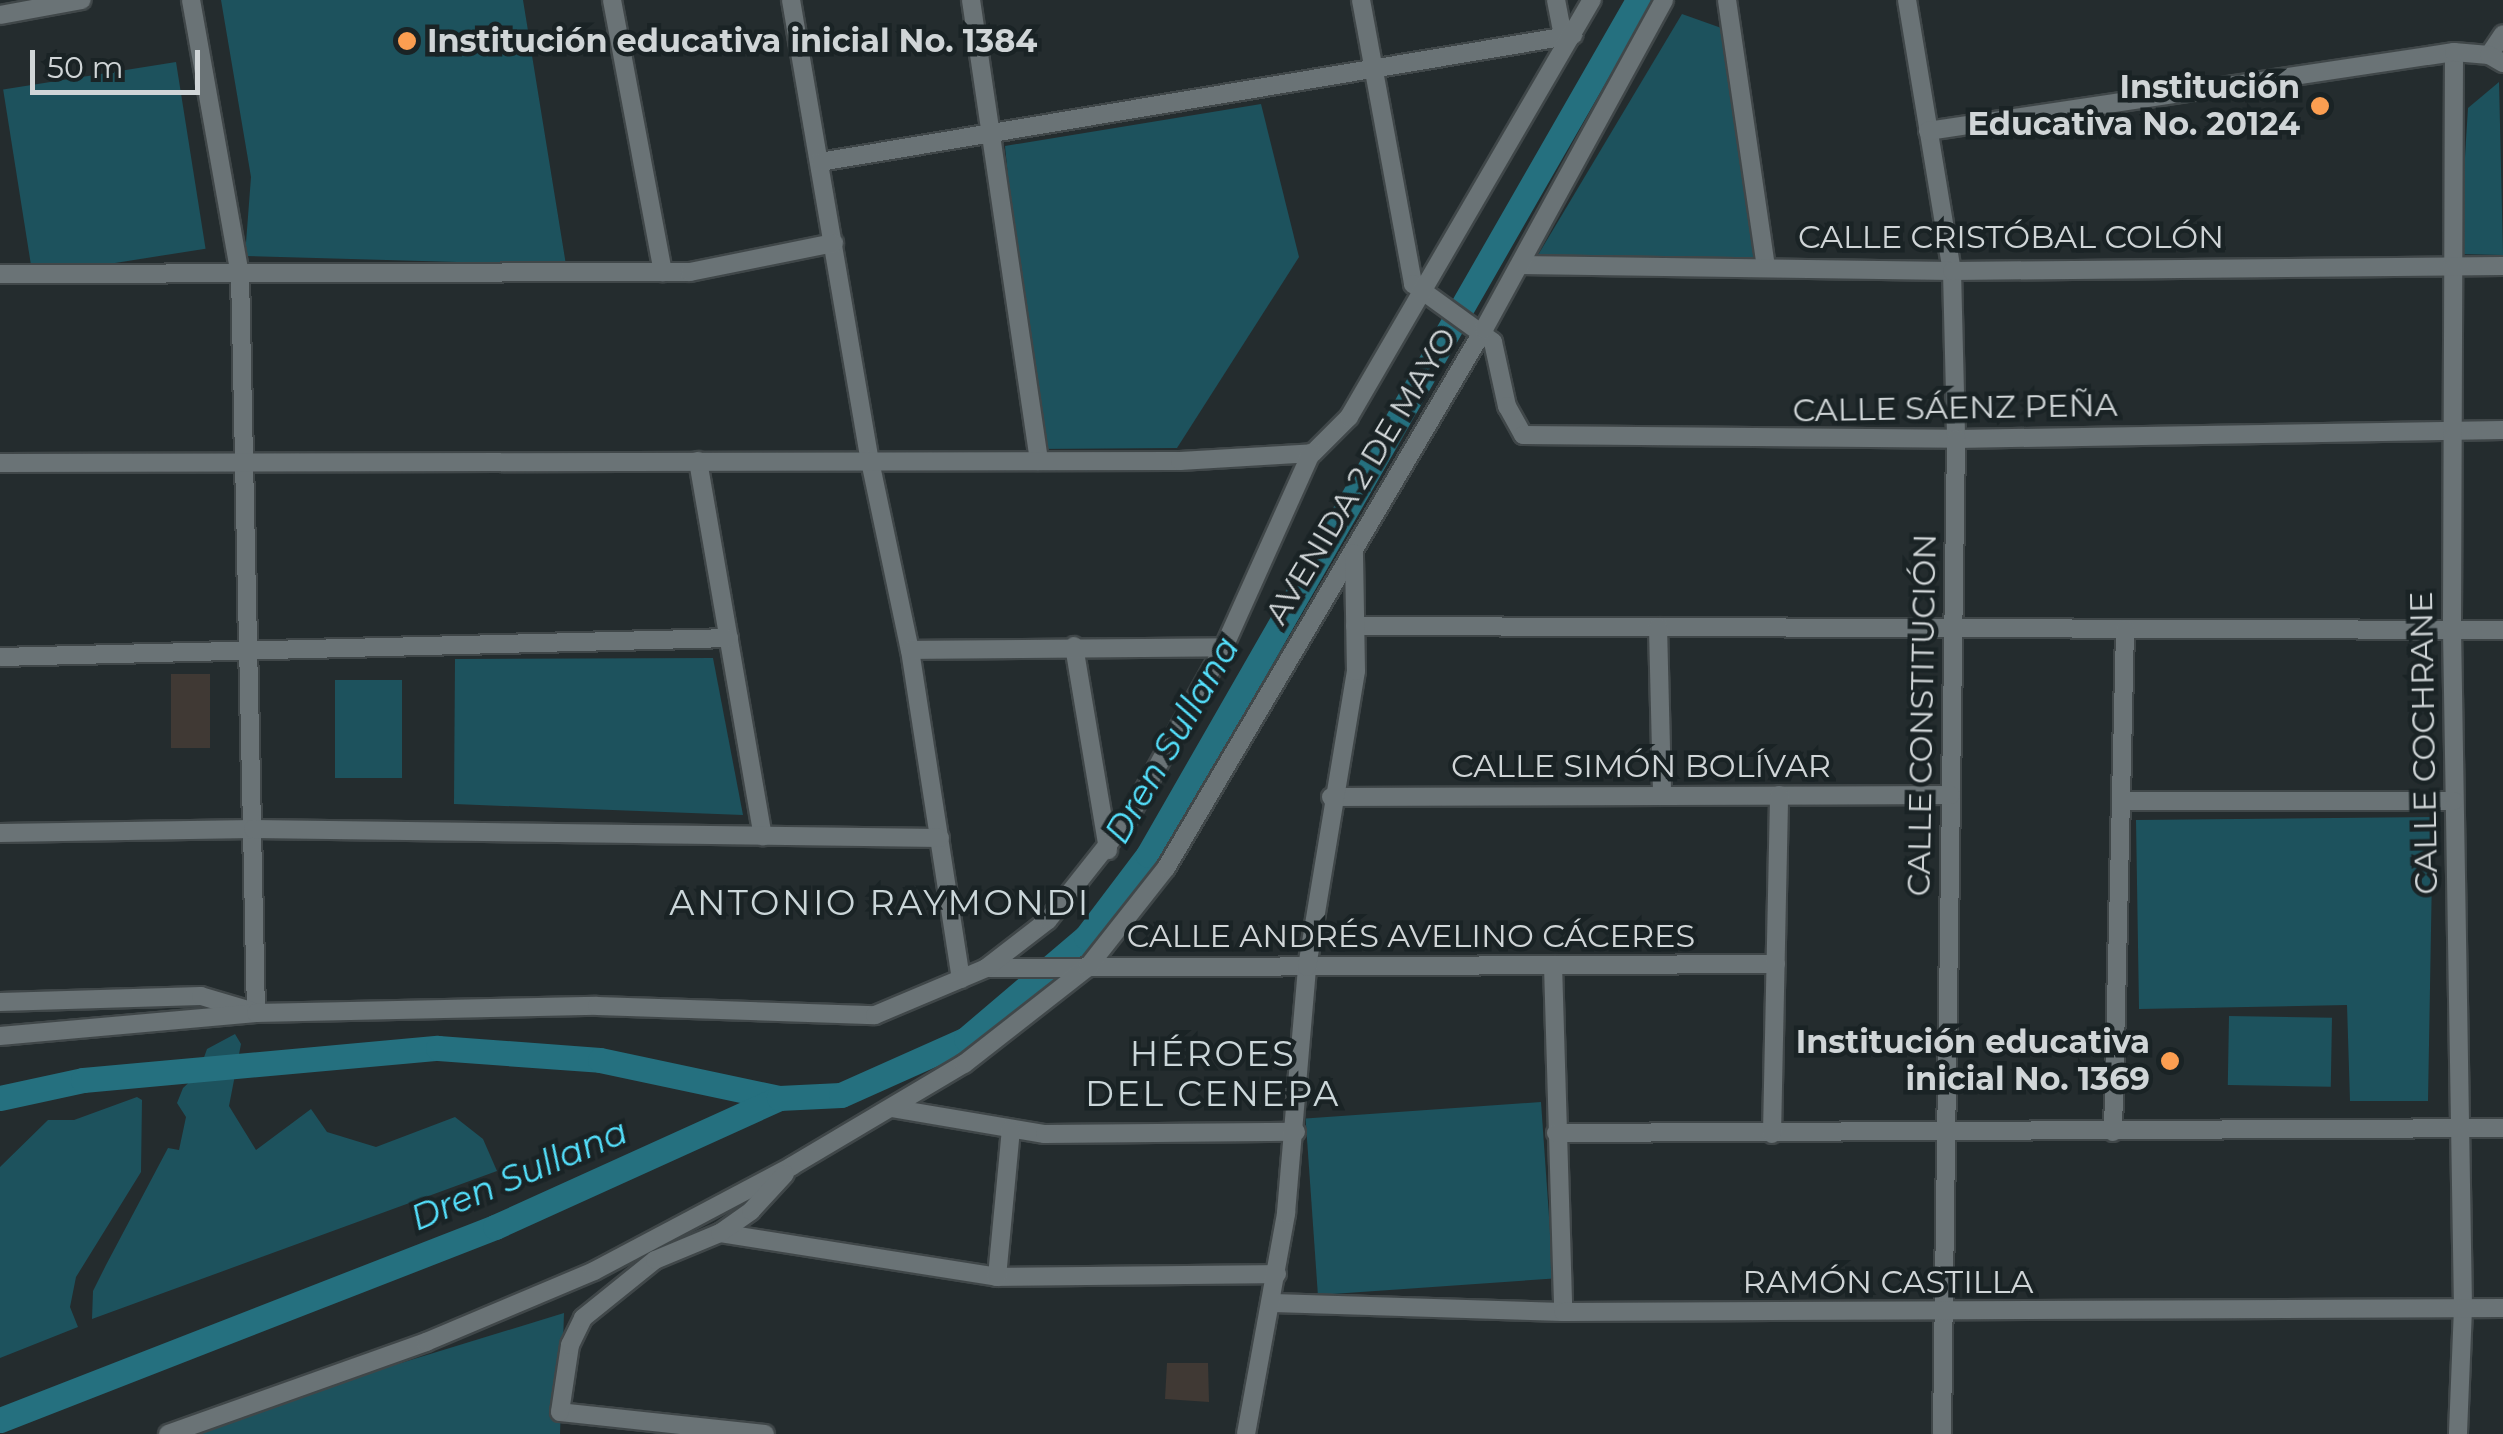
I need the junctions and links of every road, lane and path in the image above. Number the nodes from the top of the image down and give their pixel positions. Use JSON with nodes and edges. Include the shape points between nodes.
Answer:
{"nodes":[{"id":1,"x":82,"y":0,"type":"edge"},
{"id":2,"x":191,"y":0,"type":"edge"},
{"id":3,"x":612,"y":0,"type":"edge"},
{"id":4,"x":791,"y":0,"type":"edge"},
{"id":5,"x":971,"y":0,"type":"edge"},
{"id":6,"x":1361,"y":0,"type":"edge"},
{"id":7,"x":1556,"y":0,"type":"edge"},
{"id":8,"x":1592,"y":0,"type":"edge"},
{"id":9,"x":1664,"y":0,"type":"edge"},
{"id":10,"x":1727,"y":0,"type":"edge"},
{"id":11,"x":1907,"y":0,"type":"edge"},
{"id":12,"x":0,"y":16,"type":"edge"},
{"id":13,"x":2503,"y":34,"type":"edge"},
{"id":14,"x":1568,"y":36,"type":"junction"},
{"id":15,"x":2454,"y":52,"type":"junction"},
{"id":16,"x":2496,"y":59,"type":"edge"},
{"id":17,"x":1374,"y":70,"type":"junction"},
{"id":18,"x":990,"y":130,"type":"junction"},
{"id":19,"x":1928,"y":132,"type":"junction"},
{"id":20,"x":820,"y":162,"type":"junction"},
{"id":21,"x":834,"y":243,"type":"junction"},
{"id":22,"x":1520,"y":265,"type":"junction"},
{"id":23,"x":2455,"y":265,"type":"junction"},
{"id":24,"x":2503,"y":266,"type":"edge"},
{"id":25,"x":1766,"y":267,"type":"junction"},
{"id":26,"x":1952,"y":271,"type":"junction"},
{"id":27,"x":663,"y":272,"type":"junction"},
{"id":28,"x":0,"y":274,"type":"edge"},
{"id":29,"x":240,"y":274,"type":"junction"},
{"id":30,"x":1427,"y":293,"type":"junction"},
{"id":31,"x":1480,"y":326,"type":"junction"},
{"id":32,"x":2503,"y":430,"type":"edge"},
{"id":33,"x":2452,"y":431,"type":"junction"},
{"id":34,"x":1956,"y":439,"type":"junction"},
{"id":35,"x":1312,"y":453,"type":"junction"},
{"id":36,"x":1039,"y":460,"type":"junction"},
{"id":37,"x":698,"y":461,"type":"junction"},
{"id":38,"x":870,"y":461,"type":"junction"},
{"id":39,"x":242,"y":462,"type":"junction"},
{"id":40,"x":0,"y":463,"type":"edge"},
{"id":41,"x":1356,"y":543,"type":"junction"},
{"id":42,"x":1355,"y":626,"type":"junction"},
{"id":43,"x":1658,"y":627,"type":"junction"},
{"id":44,"x":1953,"y":628,"type":"junction"},
{"id":45,"x":2125,"y":629,"type":"junction"},
{"id":46,"x":2452,"y":630,"type":"junction"},
{"id":47,"x":2503,"y":630,"type":"edge"},
{"id":48,"x":729,"y":638,"type":"junction"},
{"id":49,"x":1074,"y":646,"type":"junction"},
{"id":50,"x":1224,"y":647,"type":"junction"},
{"id":51,"x":910,"y":650,"type":"junction"},
{"id":52,"x":248,"y":655,"type":"junction"},
{"id":53,"x":0,"y":657,"type":"edge"},
{"id":54,"x":1950,"y":795,"type":"junction"},
{"id":55,"x":1662,"y":796,"type":"junction"},
{"id":56,"x":1779,"y":796,"type":"junction"},
{"id":57,"x":1331,"y":797,"type":"junction"},
{"id":58,"x":2124,"y":800,"type":"junction"},
{"id":59,"x":2454,"y":802,"type":"junction"},
{"id":60,"x":252,"y":829,"type":"junction"},
{"id":61,"x":0,"y":833,"type":"edge"},
{"id":62,"x":763,"y":836,"type":"junction"},
{"id":63,"x":940,"y":838,"type":"junction"},
{"id":64,"x":1108,"y":850,"type":"junction"},
{"id":65,"x":1776,"y":964,"type":"junction"},
{"id":66,"x":1553,"y":965,"type":"junction"},
{"id":67,"x":1307,"y":966,"type":"junction"},
{"id":68,"x":986,"y":968,"type":"junction"},
{"id":69,"x":1079,"y":968,"type":"junction"},
{"id":70,"x":961,"y":979,"type":"junction"},
{"id":71,"x":0,"y":1002,"type":"edge"},
{"id":72,"x":256,"y":1013,"type":"junction"},
{"id":73,"x":0,"y":1036,"type":"edge"},
{"id":74,"x":891,"y":1108,"type":"junction"},
{"id":75,"x":2458,"y":1127,"type":"junction"},
{"id":76,"x":2503,"y":1128,"type":"edge"},
{"id":77,"x":1011,"y":1130,"type":"junction"},
{"id":78,"x":1296,"y":1132,"type":"junction"},
{"id":79,"x":2113,"y":1132,"type":"junction"},
{"id":80,"x":1556,"y":1133,"type":"junction"},
{"id":81,"x":1772,"y":1134,"type":"junction"},
{"id":82,"x":1946,"y":1135,"type":"junction"},
{"id":83,"x":792,"y":1166,"type":"junction"},
{"id":84,"x":720,"y":1233,"type":"junction"},
{"id":85,"x":1277,"y":1274,"type":"junction"},
{"id":86,"x":997,"y":1277,"type":"junction"},
{"id":87,"x":1272,"y":1302,"type":"junction"},
{"id":88,"x":2463,"y":1308,"type":"junction"},
{"id":89,"x":2503,"y":1308,"type":"edge"},
{"id":90,"x":1563,"y":1312,"type":"junction"},
{"id":91,"x":1943,"y":1313,"type":"junction"},
{"id":92,"x":168,"y":1434,"type":"edge"},
{"id":93,"x":765,"y":1434,"type":"edge"},
{"id":94,"x":1246,"y":1434,"type":"edge"},
{"id":95,"x":1942,"y":1434,"type":"edge"},
{"id":96,"x":2458,"y":1434,"type":"edge"}],
"edges":[{"from":1,"to":12,"type":"street"},
{"from":2,"to":29,"type":"street"},
{"from":3,"to":27,"type":"street"},
{"from":4,"to":20,"type":"street"},
{"from":5,"to":18,"type":"street"},
{"from":6,"to":17,"type":"street"},
{"from":7,"to":14,"type":"street"},
{"from":8,"to":14,"type":"street"},
{"from":9,"to":22,"type":"street","name":"AVENIDA 2 DE MAYO"},
{"from":10,"to":25,"type":"street"},
{"from":11,"to":19,"type":"street","name":"CALLE CONSTITUCIÓN"},
{"from":13,"to":16,"type":"street"},
{"from":14,"to":17,"type":"street"},
{"from":14,"to":30,"type":"street"},
{"from":15,"to":16,"type":"street"},
{"from":15,"to":19,"type":"street"},
{"from":15,"to":23,"type":"street","name":"CALLE COCHRANE"},
{"from":17,"to":18,"type":"street"},
{"from":17,"to":30,"type":"street","via":[[1413,284]]},
{"from":18,"to":20,"type":"street"},
{"from":18,"to":36,"type":"street"},
{"from":19,"to":26,"type":"street","name":"CALLE CONSTITUCIÓN"},
{"from":20,"to":21,"type":"street"},
{"from":21,"to":27,"type":"street"},
{"from":21,"to":38,"type":"street"},
{"from":22,"to":25,"type":"street","name":"CALLE CRISTÓBAL COLÓN"},
{"from":22,"to":31,"type":"street","name":"AVENIDA 2 DE MAYO"},
{"from":23,"to":24,"type":"street","name":"CALLE CRISTÓBAL COLÓN"},
{"from":23,"to":26,"type":"street","name":"CALLE CRISTÓBAL COLÓN"},
{"from":23,"to":33,"type":"street","name":"CALLE COCHRANE"},
{"from":25,"to":26,"type":"street","name":"CALLE CRISTÓBAL COLÓN"},
{"from":26,"to":34,"type":"street","name":"CALLE CONSTITUCIÓN"},
{"from":27,"to":29,"type":"street"},
{"from":28,"to":29,"type":"street"},
{"from":29,"to":39,"type":"street"},
{"from":30,"to":31,"type":"street"},
{"from":30,"to":35,"type":"street","via":[[1349,416]]},
{"from":31,"to":34,"type":"street","name":"CALLE SÁENZ PEÑA","via":[[1502,358],[1513,421],[1523,435],[1542,440]]},
{"from":31,"to":41,"type":"street","name":"AVENIDA 2 DE MAYO"},
{"from":32,"to":33,"type":"street","name":"CALLE SÁENZ PEÑA"},
{"from":33,"to":34,"type":"street","name":"CALLE SÁENZ PEÑA"},
{"from":33,"to":46,"type":"street","name":"CALLE COCHRANE"},
{"from":34,"to":44,"type":"street","name":"CALLE CONSTITUCIÓN"},
{"from":35,"to":36,"type":"street"},
{"from":35,"to":50,"type":"street"},
{"from":36,"to":38,"type":"street"},
{"from":37,"to":38,"type":"street"},
{"from":37,"to":39,"type":"street"},
{"from":37,"to":48,"type":"street"},
{"from":38,"to":51,"type":"street"},
{"from":39,"to":40,"type":"street"},
{"from":39,"to":52,"type":"street"},
{"from":41,"to":42,"type":"street","via":[[1350,580]]},
{"from":41,"to":69,"type":"street","name":"AVENIDA 2 DE MAYO","via":[[1166,868]]},
{"from":42,"to":43,"type":"street"},
{"from":42,"to":57,"type":"street","via":[[1356,670]]},
{"from":43,"to":44,"type":"street"},
{"from":43,"to":55,"type":"street"},
{"from":44,"to":45,"type":"street"},
{"from":44,"to":54,"type":"street","name":"CALLE CONSTITUCIÓN"},
{"from":45,"to":46,"type":"street"},
{"from":45,"to":58,"type":"street"},
{"from":46,"to":47,"type":"street"},
{"from":46,"to":59,"type":"street","name":"CALLE COCHRANE"},
{"from":48,"to":52,"type":"street"},
{"from":48,"to":62,"type":"street"},
{"from":49,"to":50,"type":"street"},
{"from":49,"to":51,"type":"street"},
{"from":49,"to":64,"type":"street"},
{"from":50,"to":64,"type":"street"},
{"from":51,"to":63,"type":"street"},
{"from":52,"to":53,"type":"street"},
{"from":52,"to":60,"type":"street"},
{"from":54,"to":56,"type":"street","name":"CALLE SIMÓN BOLÍVAR"},
{"from":54,"to":82,"type":"street","name":"CALLE CONSTITUCIÓN"},
{"from":55,"to":56,"type":"street","name":"CALLE SIMÓN BOLÍVAR"},
{"from":55,"to":57,"type":"street","name":"CALLE SIMÓN BOLÍVAR"},
{"from":56,"to":65,"type":"street"},
{"from":57,"to":67,"type":"street"},
{"from":58,"to":59,"type":"street"},
{"from":58,"to":79,"type":"street"},
{"from":59,"to":75,"type":"street","name":"CALLE COCHRANE"},
{"from":60,"to":61,"type":"street"},
{"from":60,"to":62,"type":"street"},
{"from":60,"to":72,"type":"street"},
{"from":62,"to":63,"type":"street"},
{"from":63,"to":70,"type":"street"},
{"from":64,"to":68,"type":"street","via":[[1048,920]]},
{"from":65,"to":66,"type":"street","name":"CALLE ANDRÉS AVELINO CÁCERES"},
{"from":65,"to":81,"type":"street"},
{"from":66,"to":67,"type":"street","name":"CALLE ANDRÉS AVELINO CÁCERES"},
{"from":66,"to":80,"type":"street"},
{"from":67,"to":69,"type":"street","name":"CALLE ANDRÉS AVELINO CÁCERES"},
{"from":67,"to":78,"type":"street"},
{"from":68,"to":69,"type":"street","name":"CALLE ANDRÉS AVELINO CÁCERES"},
{"from":68,"to":70,"type":"street"},
{"from":69,"to":74,"type":"street","name":"AVENIDA 2 DE MAYO","via":[[978,1054]]},
{"from":70,"to":72,"type":"street","via":[[875,1014],[597,1006]]},
{"from":71,"to":72,"type":"street","via":[[201,996]]},
{"from":72,"to":73,"type":"street"},
{"from":74,"to":77,"type":"street"},
{"from":74,"to":83,"type":"street","name":"AVENIDA 2 DE MAYO"},
{"from":75,"to":76,"type":"street"},
{"from":75,"to":79,"type":"street"},
{"from":75,"to":88,"type":"street","name":"CALLE COCHRANE"},
{"from":77,"to":78,"type":"street"},
{"from":77,"to":86,"type":"street"},
{"from":78,"to":85,"type":"street"},
{"from":79,"to":82,"type":"street"},
{"from":80,"to":81,"type":"street"},
{"from":80,"to":90,"type":"street"},
{"from":81,"to":82,"type":"street"},
{"from":82,"to":91,"type":"street","name":"CALLE CONSTITUCIÓN"},
{"from":83,"to":84,"type":"street","via":[[751,1211]]},
{"from":83,"to":92,"type":"street","name":"AVENIDA 2 DE MAYO","via":[[594,1272],[426,1342]]},
{"from":84,"to":86,"type":"street"},
{"from":84,"to":93,"type":"street","via":[[654,1260],[584,1318],[570,1345],[560,1412]]},
{"from":85,"to":86,"type":"street"},
{"from":85,"to":87,"type":"street"},
{"from":87,"to":90,"type":"street","name":"RAMÓN CASTILLA"},
{"from":87,"to":94,"type":"street"},
{"from":88,"to":89,"type":"street","name":"RAMÓN CASTILLA"},
{"from":88,"to":91,"type":"street","name":"RAMÓN CASTILLA"},
{"from":88,"to":96,"type":"street","name":"CALLE COCHRANE"},
{"from":90,"to":91,"type":"street","name":"RAMÓN CASTILLA"},
{"from":91,"to":95,"type":"street","name":"CALLE CONSTITUCIÓN"}]}
